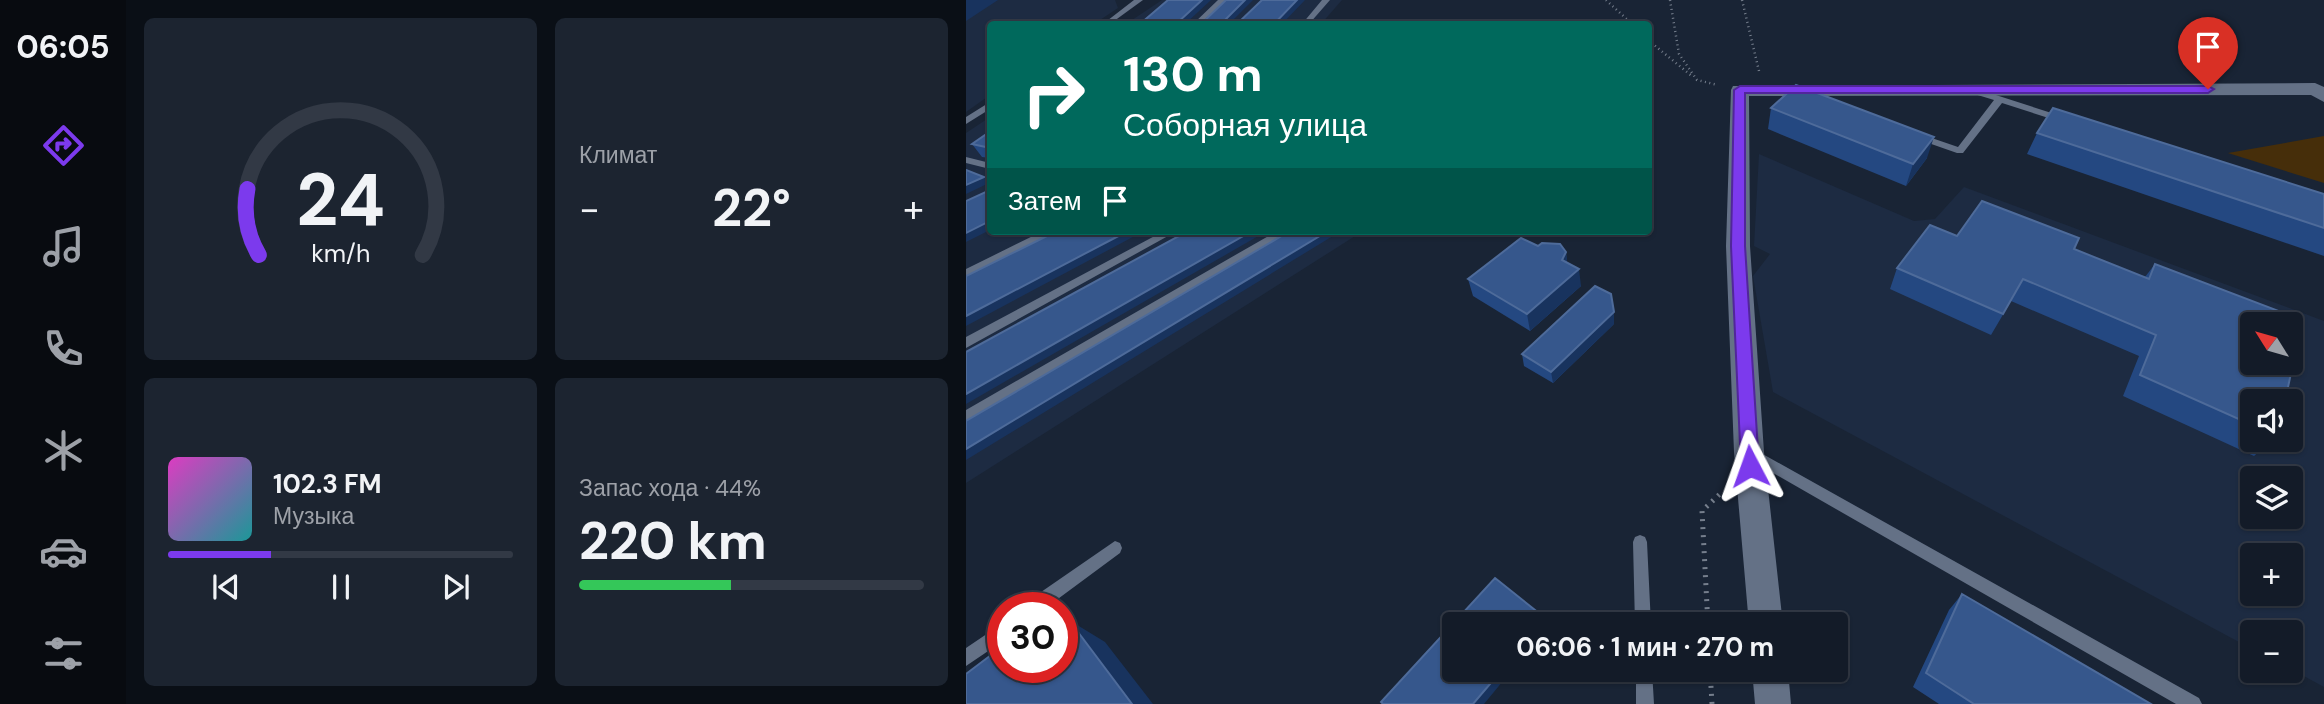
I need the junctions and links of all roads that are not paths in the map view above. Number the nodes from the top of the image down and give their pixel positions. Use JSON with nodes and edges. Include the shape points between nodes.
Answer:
{"nodes":[{"id":1,"x":1139,"y":0,"type":"edge"},
{"id":2,"x":1222,"y":0,"type":"edge"},
{"id":3,"x":1326,"y":0,"type":"edge"},
{"id":4,"x":1109,"y":21,"type":"edge"},
{"id":5,"x":1199,"y":21,"type":"edge"},
{"id":6,"x":1308,"y":21,"type":"edge"},
{"id":7,"x":1789,"y":90,"type":"junction"},
{"id":8,"x":1970,"y":90,"type":"junction"},
{"id":9,"x":2324,"y":96,"type":"edge"},
{"id":10,"x":2000,"y":99,"type":"junction"},
{"id":11,"x":1825,"y":102,"type":"edge"},
{"id":12,"x":987,"y":107,"type":"edge"},
{"id":13,"x":966,"y":121,"type":"edge"},
{"id":14,"x":2080,"y":125,"type":"edge"},
{"id":15,"x":1911,"y":134,"type":"edge"},
{"id":16,"x":966,"y":160,"type":"edge"},
{"id":17,"x":987,"y":165,"type":"edge"},
{"id":18,"x":1044,"y":235,"type":"edge"},
{"id":19,"x":1165,"y":235,"type":"edge"},
{"id":20,"x":1278,"y":235,"type":"edge"},
{"id":21,"x":966,"y":274,"type":"edge"},
{"id":22,"x":966,"y":343,"type":"edge"},
{"id":23,"x":966,"y":417,"type":"edge"},
{"id":24,"x":1749,"y":459,"type":"junction"},
{"id":25,"x":1640,"y":542,"type":"dead end"},
{"id":26,"x":1115,"y":548,"type":"dead end"},
{"id":27,"x":1055,"y":592,"type":"edge"},
{"id":28,"x":1643,"y":612,"type":"edge"},
{"id":29,"x":1765,"y":612,"type":"edge"},
{"id":30,"x":987,"y":642,"type":"edge"},
{"id":31,"x":966,"y":657,"type":"edge"},
{"id":32,"x":1644,"y":682,"type":"edge"},
{"id":33,"x":1771,"y":682,"type":"edge"},
{"id":34,"x":1645,"y":704,"type":"edge"},
{"id":35,"x":1773,"y":704,"type":"edge"},
{"id":36,"x":2193,"y":704,"type":"edge"}],
"edges":[{"from":1,"to":4,"type":"lane"},
{"from":2,"to":5,"type":"lane"},
{"from":3,"to":6,"type":"lane"},
{"from":7,"to":8,"type":"street"},
{"from":7,"to":11,"type":"lane"},
{"from":7,"to":24,"type":"street","via":[[1740,90],[1738,246]]},
{"from":8,"to":9,"type":"street","via":[[2315,89]]},
{"from":8,"to":10,"type":"lane"},
{"from":10,"to":14,"type":"lane"},
{"from":10,"to":15,"type":"lane","via":[[1960,151]]},
{"from":12,"to":13,"type":"lane"},
{"from":16,"to":17,"type":"lane"},
{"from":18,"to":21,"type":"lane"},
{"from":19,"to":22,"type":"lane"},
{"from":20,"to":23,"type":"lane"},
{"from":24,"to":29,"type":"street"},
{"from":24,"to":36,"type":"lane"},
{"from":25,"to":28,"type":"lane"},
{"from":26,"to":27,"type":"lane"},
{"from":30,"to":31,"type":"lane"},
{"from":32,"to":34,"type":"lane"},
{"from":33,"to":35,"type":"street"}]}
